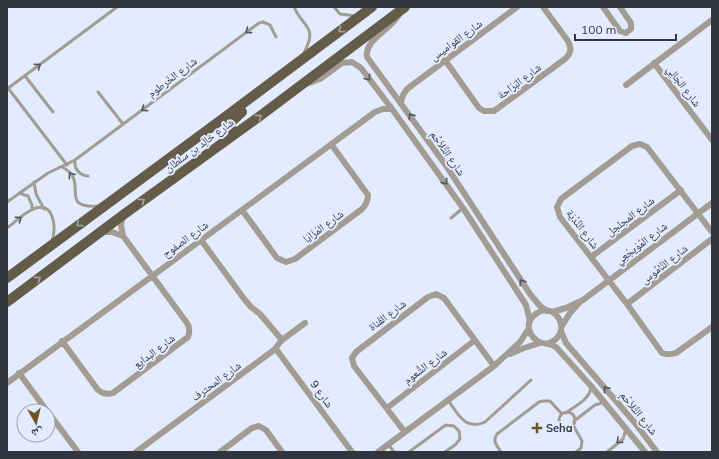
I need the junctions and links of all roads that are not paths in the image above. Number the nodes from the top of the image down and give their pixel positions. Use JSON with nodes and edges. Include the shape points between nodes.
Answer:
{"nodes":[{"id":1,"x":118,"y":7,"type":"edge"},
{"id":2,"x":294,"y":7,"type":"edge"},
{"id":3,"x":334,"y":7,"type":"edge"},
{"id":4,"x":372,"y":7,"type":"edge"},
{"id":5,"x":517,"y":7,"type":"edge"},
{"id":6,"x":543,"y":7,"type":"edge"},
{"id":7,"x":603,"y":7,"type":"edge"},
{"id":8,"x":620,"y":7,"type":"edge"},
{"id":9,"x":403,"y":8,"type":"edge"},
{"id":10,"x":360,"y":16,"type":"junction"},
{"id":11,"x":712,"y":20,"type":"edge"},
{"id":12,"x":276,"y":37,"type":"dead end"},
{"id":13,"x":301,"y":60,"type":"junction"},
{"id":14,"x":445,"y":60,"type":"junction"},
{"id":15,"x":654,"y":63,"type":"junction"},
{"id":16,"x":25,"y":76,"type":"junction"},
{"id":17,"x":274,"y":80,"type":"junction"},
{"id":18,"x":300,"y":85,"type":"junction"},
{"id":19,"x":626,"y":85,"type":"dead end"},
{"id":20,"x":8,"y":89,"type":"edge"},
{"id":21,"x":407,"y":89,"type":"junction"},
{"id":22,"x":392,"y":90,"type":"junction"},
{"id":23,"x":98,"y":92,"type":"dead end"},
{"id":24,"x":382,"y":96,"type":"junction"},
{"id":25,"x":401,"y":102,"type":"junction"},
{"id":26,"x":392,"y":109,"type":"junction"},
{"id":27,"x":53,"y":112,"type":"dead end"},
{"id":28,"x":375,"y":112,"type":"junction"},
{"id":29,"x":123,"y":124,"type":"junction"},
{"id":30,"x":236,"y":134,"type":"junction"},
{"id":31,"x":712,"y":140,"type":"edge"},
{"id":32,"x":331,"y":144,"type":"junction"},
{"id":33,"x":76,"y":160,"type":"junction"},
{"id":34,"x":67,"y":165,"type":"junction"},
{"id":35,"x":62,"y":167,"type":"junction"},
{"id":36,"x":88,"y":176,"type":"dead end"},
{"id":37,"x":34,"y":182,"type":"junction"},
{"id":38,"x":681,"y":190,"type":"junction"},
{"id":39,"x":19,"y":193,"type":"junction"},
{"id":40,"x":7,"y":202,"type":"edge"},
{"id":41,"x":712,"y":203,"type":"edge"},
{"id":42,"x":105,"y":205,"type":"junction"},
{"id":43,"x":44,"y":208,"type":"junction"},
{"id":44,"x":463,"y":208,"type":"junction"},
{"id":45,"x":32,"y":210,"type":"junction"},
{"id":46,"x":242,"y":210,"type":"junction"},
{"id":47,"x":698,"y":214,"type":"junction"},
{"id":48,"x":123,"y":215,"type":"junction"},
{"id":49,"x":451,"y":218,"type":"dead end"},
{"id":50,"x":7,"y":228,"type":"edge"},
{"id":51,"x":712,"y":232,"type":"edge"},
{"id":52,"x":100,"y":233,"type":"junction"},
{"id":53,"x":123,"y":236,"type":"junction"},
{"id":54,"x":712,"y":239,"type":"edge"},
{"id":55,"x":201,"y":240,"type":"junction"},
{"id":56,"x":51,"y":246,"type":"junction"},
{"id":57,"x":591,"y":257,"type":"junction"},
{"id":58,"x":152,"y":276,"type":"junction"},
{"id":59,"x":7,"y":278,"type":"edge"},
{"id":60,"x":609,"y":280,"type":"junction"},
{"id":61,"x":583,"y":300,"type":"junction"},
{"id":62,"x":7,"y":302,"type":"edge"},
{"id":63,"x":627,"y":304,"type":"junction"},
{"id":64,"x":550,"y":312,"type":"junction"},
{"id":65,"x":530,"y":321,"type":"junction"},
{"id":66,"x":305,"y":323,"type":"dead end"},
{"id":67,"x":712,"y":327,"type":"edge"},
{"id":68,"x":529,"y":328,"type":"junction"},
{"id":69,"x":562,"y":329,"type":"junction"},
{"id":70,"x":282,"y":340,"type":"junction"},
{"id":71,"x":475,"y":340,"type":"junction"},
{"id":72,"x":62,"y":341,"type":"junction"},
{"id":73,"x":540,"y":343,"type":"junction"},
{"id":74,"x":549,"y":343,"type":"junction"},
{"id":75,"x":276,"y":349,"type":"junction"},
{"id":76,"x":502,"y":359,"type":"junction"},
{"id":77,"x":494,"y":366,"type":"junction"},
{"id":78,"x":19,"y":373,"type":"junction"},
{"id":79,"x":531,"y":380,"type":"dead end"},
{"id":80,"x":7,"y":383,"type":"edge"},
{"id":81,"x":592,"y":386,"type":"junction"},
{"id":82,"x":448,"y":400,"type":"junction"},
{"id":83,"x":605,"y":402,"type":"junction"},
{"id":84,"x":41,"y":403,"type":"edge"},
{"id":85,"x":387,"y":408,"type":"junction"},
{"id":86,"x":564,"y":413,"type":"junction"},
{"id":87,"x":56,"y":423,"type":"edge"},
{"id":88,"x":574,"y":423,"type":"junction"},
{"id":89,"x":626,"y":428,"type":"junction"},
{"id":90,"x":404,"y":431,"type":"junction"},
{"id":91,"x":388,"y":444,"type":"junction"},
{"id":92,"x":78,"y":452,"type":"edge"},
{"id":93,"x":136,"y":452,"type":"edge"},
{"id":94,"x":220,"y":452,"type":"edge"},
{"id":95,"x":282,"y":452,"type":"edge"},
{"id":96,"x":352,"y":452,"type":"edge"},
{"id":97,"x":378,"y":452,"type":"edge"},
{"id":98,"x":394,"y":452,"type":"edge"},
{"id":99,"x":409,"y":452,"type":"edge"},
{"id":100,"x":445,"y":452,"type":"edge"},
{"id":101,"x":501,"y":452,"type":"edge"},
{"id":102,"x":576,"y":452,"type":"edge"},
{"id":103,"x":607,"y":452,"type":"edge"},
{"id":104,"x":645,"y":452,"type":"edge"},
{"id":105,"x":657,"y":452,"type":"edge"}],
"edges":[{"from":16,"to":1,"type":"lane","one_way":true},
{"from":2,"to":13,"type":"lane","via":[[310,34],[310,42]]},
{"from":3,"to":10,"type":"lane","via":[[340,14]]},
{"from":4,"to":10,"type":"main road","name":"شارع خالِد بن سلطان"},
{"from":5,"to":14,"type":"street","name":"شارع القواميس"},
{"from":6,"to":14,"type":"street","name":"شارع البَرَاحة","via":[[568,41],[570,53],[494,111],[479,108]]},
{"from":7,"to":8,"type":"street","via":[[620,31],[626,33],[631,29],[631,22]]},
{"from":9,"to":18,"type":"main road","name":"شارع خالِد بن سلطان"},
{"from":9,"to":22,"type":"street","name":"شارع التَّلاَحُم","via":[[396,21],[370,43],[367,49],[367,57]]},
{"from":10,"to":13,"type":"main road","name":"شارع خالِد بن سلطان","one_way":true},
{"from":11,"to":15,"type":"street"},
{"from":12,"to":29,"type":"lane","name":"شارع الخَرطوم","one_way":true,"via":[[270,25],[259,23]]},
{"from":13,"to":17,"type":"main road","name":"شارع خالِد بن سلطان"},
{"from":14,"to":21,"type":"street","name":"شارع القواميس"},
{"from":15,"to":19,"type":"street"},
{"from":15,"to":31,"type":"street","name":"شارع الجَالِي"},
{"from":16,"to":20,"type":"lane"},
{"from":16,"to":27,"type":"lane"},
{"from":17,"to":30,"type":"main road","via":[[262,96],[232,120],[230,126]]},
{"from":17,"to":42,"type":"main road","name":"شارع خالِد بن سلطان"},
{"from":18,"to":24,"type":"street","name":"شارع التَّلاَحُم","one_way":true,"via":[[310,84],[342,63],[352,62],[361,68]]},
{"from":30,"to":18,"type":"main road","name":"شارع خالِد بن سلطان","one_way":true},
{"from":20,"to":34,"type":"lane"},
{"from":21,"to":22,"type":"street"},
{"from":21,"to":25,"type":"street","name":"شارع القواميس"},
{"from":22,"to":25,"type":"street","name":"شارع التَّلاَحُم"},
{"from":23,"to":29,"type":"lane"},
{"from":24,"to":26,"type":"street","name":"شارع التَّلاَحُم"},
{"from":24,"to":28,"type":"street"},
{"from":64,"to":25,"type":"street","name":"شارع التَّلاَحُم","one_way":true,"via":[[540,306],[530,294]]},
{"from":26,"to":28,"type":"street","name":"شارع الصفوح"},
{"from":26,"to":44,"type":"street","name":"شارع التَّلاَحُم","one_way":true},
{"from":28,"to":32,"type":"street","name":"شارع الصفوح"},
{"from":29,"to":33,"type":"lane","name":"شارع الخَرطوم"},
{"from":48,"to":30,"type":"main road","name":"شارع خالِد بن سلطان","one_way":true},
{"from":32,"to":46,"type":"street","name":"شارع الصفوح"},
{"from":32,"to":46,"type":"street","name":"شارع المَزَايَا","via":[[365,190],[368,200],[362,209],[295,259],[286,262],[277,258]]},
{"from":33,"to":34,"type":"lane","name":"شارع الخَرطوم"},
{"from":33,"to":36,"type":"lane","via":[[77,172]]},
{"from":34,"to":35,"type":"lane","name":"شارع الخَرطوم"},
{"from":35,"to":37,"type":"lane","name":"شارع الخَرطوم"},
{"from":42,"to":35,"type":"lane","one_way":true,"via":[[80,204],[75,198],[74,179],[70,172]]},
{"from":37,"to":39,"type":"lane","name":"شارع الخَرطوم"},
{"from":37,"to":43,"type":"lane","via":[[36,194]]},
{"from":38,"to":47,"type":"street","name":"شارع النَّدْيَة"},
{"from":38,"to":57,"type":"street","name":"شارع المجلجل"},
{"from":38,"to":57,"type":"street","name":"شارع النَّدْيَة","via":[[647,147],[640,144],[632,146],[558,203],[560,216]]},
{"from":39,"to":40,"type":"lane","name":"شارع الخَرطوم"},
{"from":39,"to":45,"type":"lane","via":[[28,196]]},
{"from":41,"to":47,"type":"street","name":"شارع المُوَيجْعِي"},
{"from":42,"to":56,"type":"main road","name":"شارع خالِد بن سلطان","one_way":true},
{"from":43,"to":45,"type":"lane"},
{"from":43,"to":56,"type":"lane","via":[[51,214],[55,224]]},
{"from":44,"to":49,"type":"lane"},
{"from":44,"to":65,"type":"street","name":"شارع التَّلاَحُم","via":[[526,305]]},
{"from":50,"to":45,"type":"lane","one_way":true},
{"from":46,"to":55,"type":"street","name":"شارع الصفوح"},
{"from":47,"to":51,"type":"street","name":"شارع النَّدْيَة"},
{"from":47,"to":60,"type":"street","name":"شارع المُوَيجْعِي"},
{"from":48,"to":52,"type":"main road","name":"شارع خالِد بن سلطان"},
{"from":48,"to":53,"type":"street"},
{"from":52,"to":53,"type":"street","via":[[112,232]]},
{"from":62,"to":52,"type":"main road","name":"شارع خالِد بن سلطان","one_way":true},
{"from":53,"to":58,"type":"street","name":"شارع البدايع"},
{"from":54,"to":63,"type":"street","name":"شارع النَّامُوس"},
{"from":55,"to":58,"type":"street","name":"شارع الصفوح"},
{"from":55,"to":70,"type":"street","via":[[245,300]]},
{"from":56,"to":59,"type":"main road","name":"شارع خالِد بن سلطان"},
{"from":57,"to":60,"type":"street","name":"شارع النَّدْيَة"},
{"from":58,"to":72,"type":"street","name":"شارع الصفوح"},
{"from":58,"to":72,"type":"street","name":"شارع البدايع","via":[[187,323],[190,332],[184,341],[113,394],[105,394],[98,390]]},
{"from":60,"to":61,"type":"street","name":"شارع المُوَيجْعِي"},
{"from":60,"to":63,"type":"street","name":"شارع النَّدْيَة"},
{"from":61,"to":64,"type":"street","name":"شارع المُوَيجْعِي"},
{"from":61,"to":69,"type":"street","name":"شارع المُوَيجْعِي","via":[[570,314]]},
{"from":63,"to":67,"type":"street","name":"شارع النَّدْيَة","via":[[666,355],[676,353]]},
{"from":64,"to":65,"type":"street","via":[[537,313]]},
{"from":64,"to":69,"type":"street","via":[[560,320]]},
{"from":65,"to":68,"type":"street"},
{"from":66,"to":70,"type":"street","name":"شارع المحترف"},
{"from":68,"to":73,"type":"street","via":[[530,334]]},
{"from":68,"to":76,"type":"street","via":[[520,342]]},
{"from":69,"to":74,"type":"street","via":[[557,339]]},
{"from":105,"to":69,"type":"street","name":"شارع التَّلاَحُم","one_way":true,"via":[[566,343]]},
{"from":70,"to":75,"type":"street","name":"شارع المحترف"},
{"from":71,"to":77,"type":"street","name":"شارع القَناة"},
{"from":71,"to":85,"type":"street","name":"شارع الشُّعوم"},
{"from":71,"to":85,"type":"street","name":"شارع القَناة","via":[[444,298],[436,294],[428,297],[356,352],[352,358],[354,366]]},
{"from":72,"to":78,"type":"street","name":"شارع الصفوح"},
{"from":73,"to":74,"type":"street"},
{"from":73,"to":76,"type":"street"},
{"from":74,"to":81,"type":"street","name":"شارع التَّلاَحُم","via":[[556,347]]},
{"from":75,"to":93,"type":"street","name":"شارع المحترف"},
{"from":75,"to":96,"type":"street","name":"شارع 9"},
{"from":76,"to":77,"type":"street"},
{"from":77,"to":82,"type":"street"},
{"from":78,"to":80,"type":"street","name":"شارع الصفوح"},
{"from":78,"to":84,"type":"street"},
{"from":79,"to":82,"type":"lane","via":[[480,424],[464,422]]},
{"from":81,"to":83,"type":"street","name":"شارع التَّلاَحُم"},
{"from":81,"to":86,"type":"lane","via":[[588,396]]},
{"from":82,"to":90,"type":"street"},
{"from":83,"to":88,"type":"lane","via":[[595,405]]},
{"from":83,"to":89,"type":"street","name":"شارع التَّلاَحُم"},
{"from":85,"to":90,"type":"street","name":"شارع القَناة"},
{"from":86,"to":88,"type":"lane","via":[[573,416]]},
{"from":86,"to":88,"type":"lane","via":[[559,420],[562,426],[569,428]]},
{"from":86,"to":101,"type":"lane","via":[[550,401],[539,402],[495,436],[495,442]]},
{"from":87,"to":92,"type":"street"},
{"from":88,"to":102,"type":"lane","via":[[582,441],[581,448]]},
{"from":89,"to":103,"type":"lane","one_way":true,"via":[[623,439]]},
{"from":89,"to":104,"type":"street","name":"شارع التَّلاَحُم"},
{"from":90,"to":91,"type":"street"},
{"from":91,"to":97,"type":"street"},
{"from":91,"to":98,"type":"lane"},
{"from":94,"to":95,"type":"street","via":[[252,428],[260,426]]},
{"from":99,"to":100,"type":"lane","via":[[443,427],[450,425],[457,428],[460,439]]}]}
